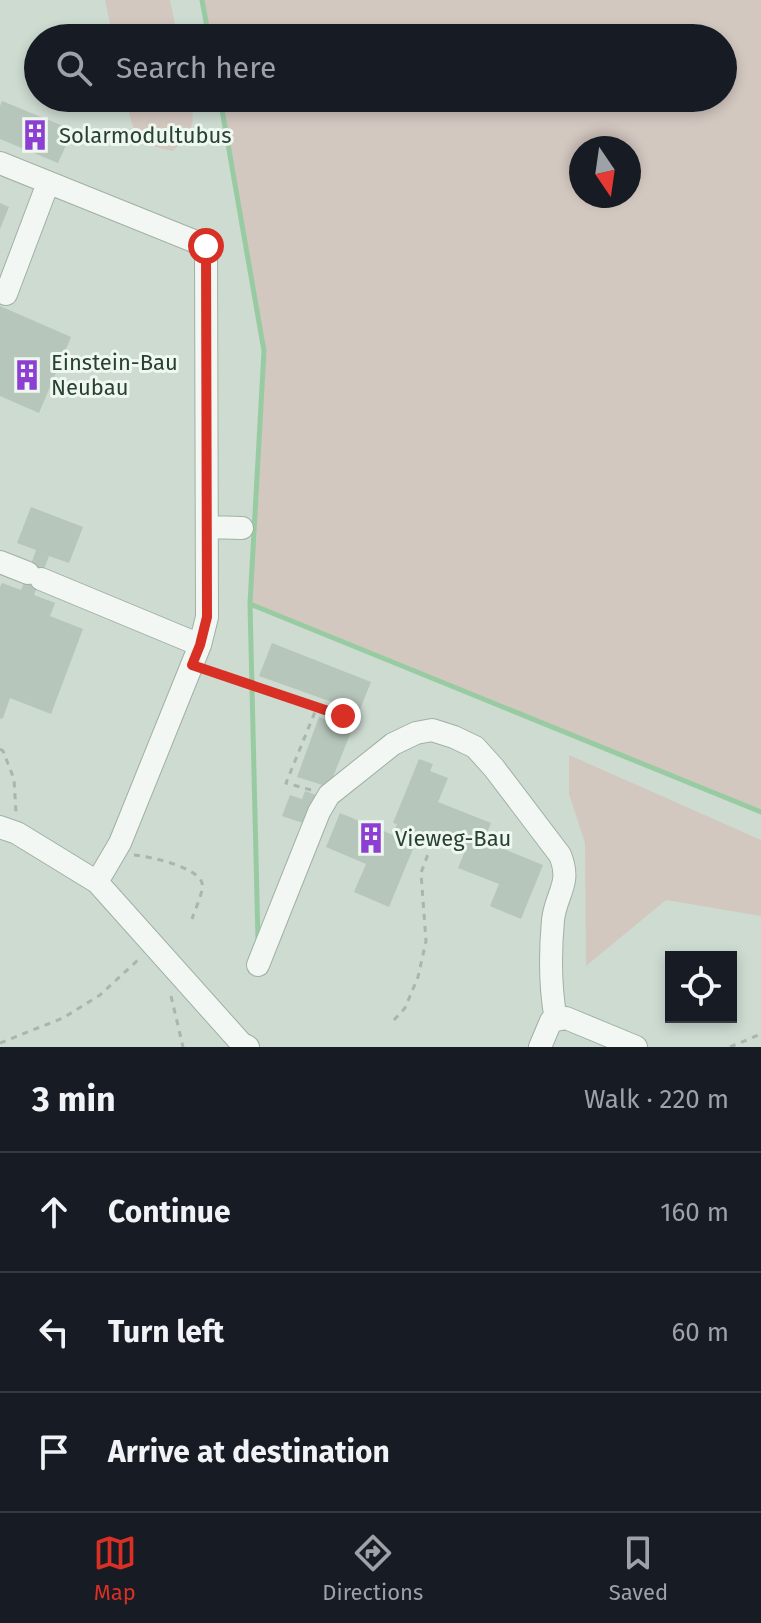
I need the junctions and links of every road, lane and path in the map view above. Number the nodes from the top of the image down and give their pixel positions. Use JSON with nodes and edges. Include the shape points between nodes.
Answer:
{"nodes":[{"id":1,"x":0,"y":163,"type":"edge"},
{"id":2,"x":48,"y":183,"type":"junction"},
{"id":3,"x":6,"y":294,"type":"dead end"},
{"id":4,"x":207,"y":527,"type":"junction"},
{"id":5,"x":242,"y":528,"type":"dead end"},
{"id":6,"x":0,"y":562,"type":"edge"},
{"id":7,"x":196,"y":655,"type":"junction"},
{"id":8,"x":317,"y":707,"type":"junction"},
{"id":9,"x":343,"y":716,"type":"dead end"},
{"id":10,"x":0,"y":749,"type":"edge"},
{"id":11,"x":329,"y":795,"type":"junction"},
{"id":12,"x":8,"y":830,"type":"edge"},
{"id":13,"x":120,"y":843,"type":"junction"},
{"id":14,"x":428,"y":854,"type":"dead end"},
{"id":15,"x":97,"y":882,"type":"junction"},
{"id":16,"x":192,"y":919,"type":"dead end"},
{"id":17,"x":144,"y":954,"type":"dead end"},
{"id":18,"x":258,"y":965,"type":"dead end"},
{"id":19,"x":171,"y":995,"type":"dead end"},
{"id":20,"x":394,"y":1020,"type":"dead end"},
{"id":21,"x":556,"y":1020,"type":"junction"},
{"id":22,"x":761,"y":1034,"type":"edge"},
{"id":23,"x":0,"y":1043,"type":"edge"},
{"id":24,"x":238,"y":1046,"type":"edge"},
{"id":25,"x":183,"y":1047,"type":"edge"},
{"id":26,"x":540,"y":1047,"type":"edge"},
{"id":27,"x":636,"y":1047,"type":"edge"},
{"id":28,"x":730,"y":1047,"type":"edge"}],
"edges":[{"from":1,"to":2,"type":"lane"},
{"from":2,"to":3,"type":"lane"},
{"from":2,"to":4,"type":"lane","via":[[206,246]]},
{"from":4,"to":5,"type":"lane"},
{"from":4,"to":7,"type":"lane","via":[[207,617]]},
{"from":6,"to":7,"type":"lane"},
{"from":7,"to":8,"type":"path","via":[[240,681]]},
{"from":7,"to":13,"type":"lane"},
{"from":8,"to":9,"type":"path"},
{"from":8,"to":11,"type":"path","via":[[286,783]]},
{"from":10,"to":12,"type":"path","via":[[14,779]]},
{"from":11,"to":18,"type":"lane"},
{"from":11,"to":21,"type":"lane","via":[[393,744],[416,733],[432,730],[475,747],[566,869],[553,920]]},
{"from":12,"to":15,"type":"lane"},
{"from":13,"to":15,"type":"lane"},
{"from":13,"to":16,"type":"path","via":[[127,854],[150,856],[201,879]]},
{"from":14,"to":20,"type":"path","via":[[421,873],[426,941],[418,977]]},
{"from":15,"to":24,"type":"lane"},
{"from":17,"to":23,"type":"path","via":[[88,1003]]},
{"from":19,"to":25,"type":"path"},
{"from":21,"to":26,"type":"lane"},
{"from":21,"to":27,"type":"lane","via":[[566,1018]]},
{"from":22,"to":28,"type":"path"}]}
